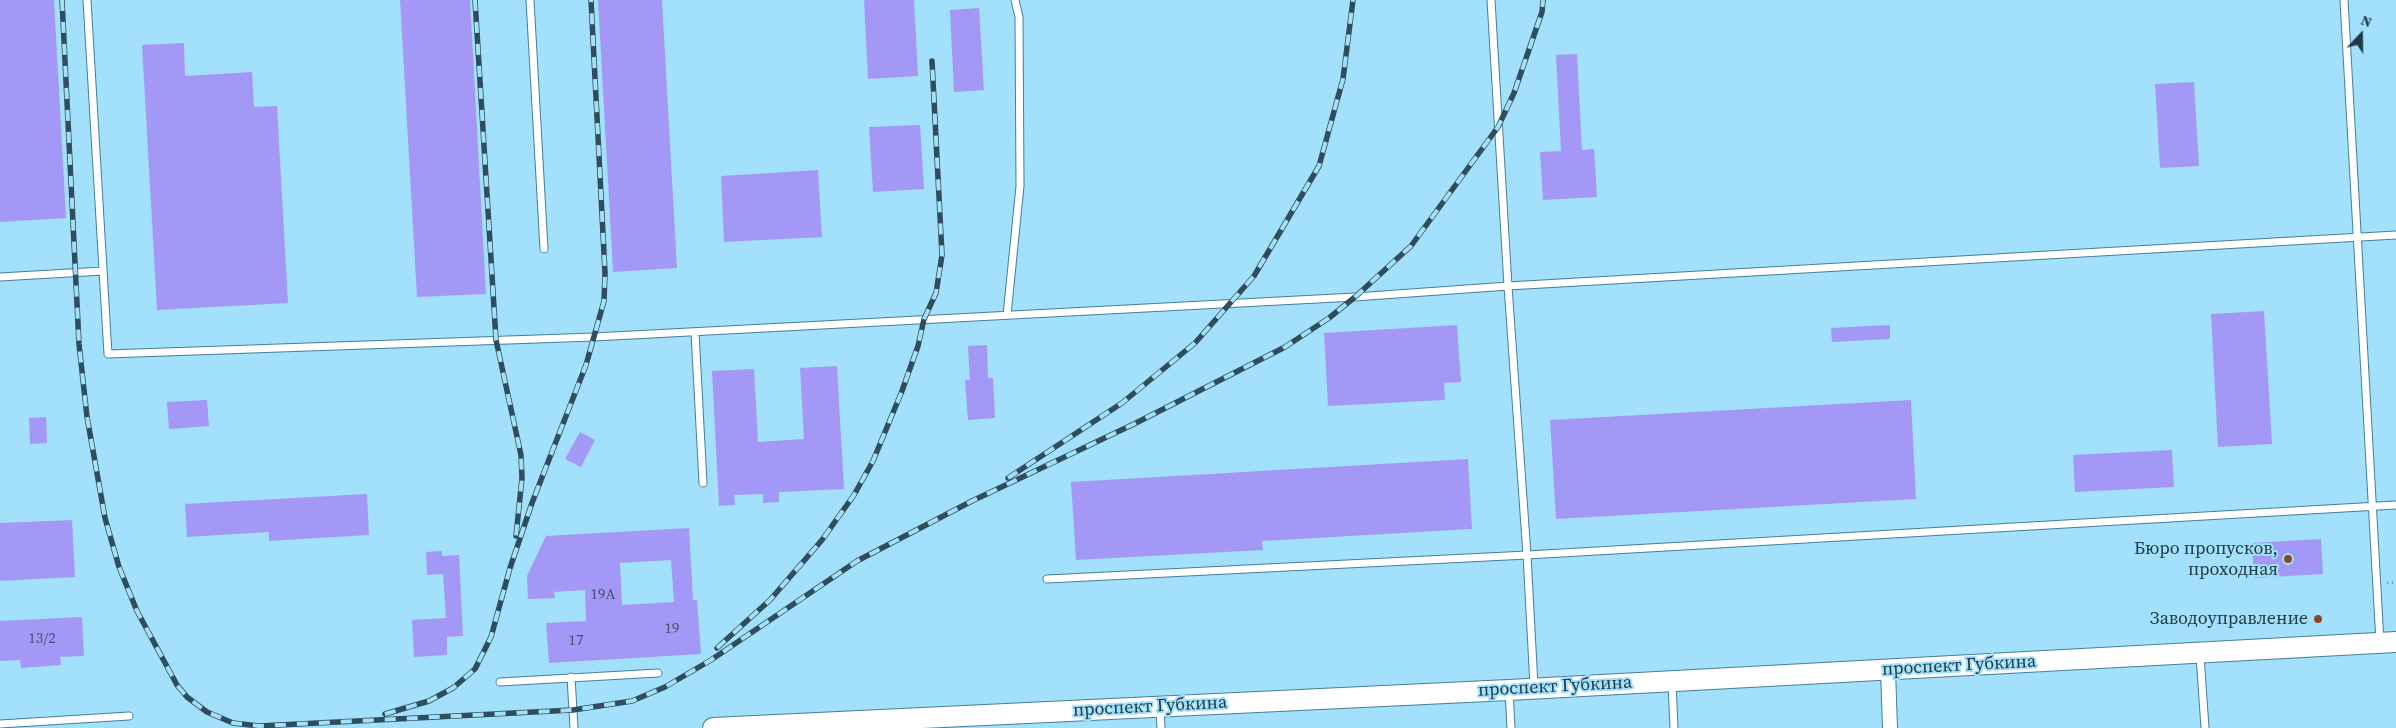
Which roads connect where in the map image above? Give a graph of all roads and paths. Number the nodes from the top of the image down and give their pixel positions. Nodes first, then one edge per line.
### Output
1 (87, 0) edge
2 (530, 0) edge
3 (1014, 0) edge
4 (1491, 0) edge
5 (2344, 0) edge
6 (2396, 235) edge
7 (2357, 237) junction
8 (544, 249) dead end
9 (103, 271) junction
10 (0, 277) edge
11 (1508, 286) junction
12 (1007, 315) junction
13 (695, 332) junction
14 (703, 483) dead end
15 (2396, 505) edge
16 (2372, 506) junction
17 (1527, 555) junction
18 (1047, 579) dead end
19 (2388, 642) edge
20 (2200, 653) junction
21 (1888, 670) junction
22 (658, 673) dead end
23 (572, 678) junction
24 (1672, 681) junction
25 (500, 682) dead end
26 (1534, 689) junction
27 (1510, 690) junction
28 (1160, 706) junction
29 (130, 716) dead end
30 (0, 724) edge
31 (574, 728) edge
32 (713, 728) edge
33 (1161, 728) edge
34 (1512, 728) edge
35 (1674, 728) edge
36 (1890, 728) edge
37 (2205, 728) edge

1 - 9 lane
2 - 8 lane
3 - 12 lane
4 - 11 lane
5 - 7 lane
6 - 7 lane
7 - 11 lane
7 - 16 lane
9 - 10 lane
9 - 13 lane
11 - 12 lane
11 - 17 lane
12 - 13 lane
13 - 14 lane
15 - 16 lane
16 - 17 lane
16 - 19 lane
17 - 18 lane
17 - 26 lane
19 - 20 main road, проспект Губкина
20 - 21 main road, проспект Губкина
20 - 37 lane
21 - 24 main road, проспект Губкина
21 - 36 street
22 - 23 lane
23 - 25 lane
23 - 31 lane
24 - 26 main road, проспект Губкина
24 - 35 lane
26 - 27 main road, проспект Губкина
27 - 28 main road, проспект Губкина
27 - 34 lane
28 - 32 main road, проспект Губкина
28 - 33 lane
29 - 30 lane

